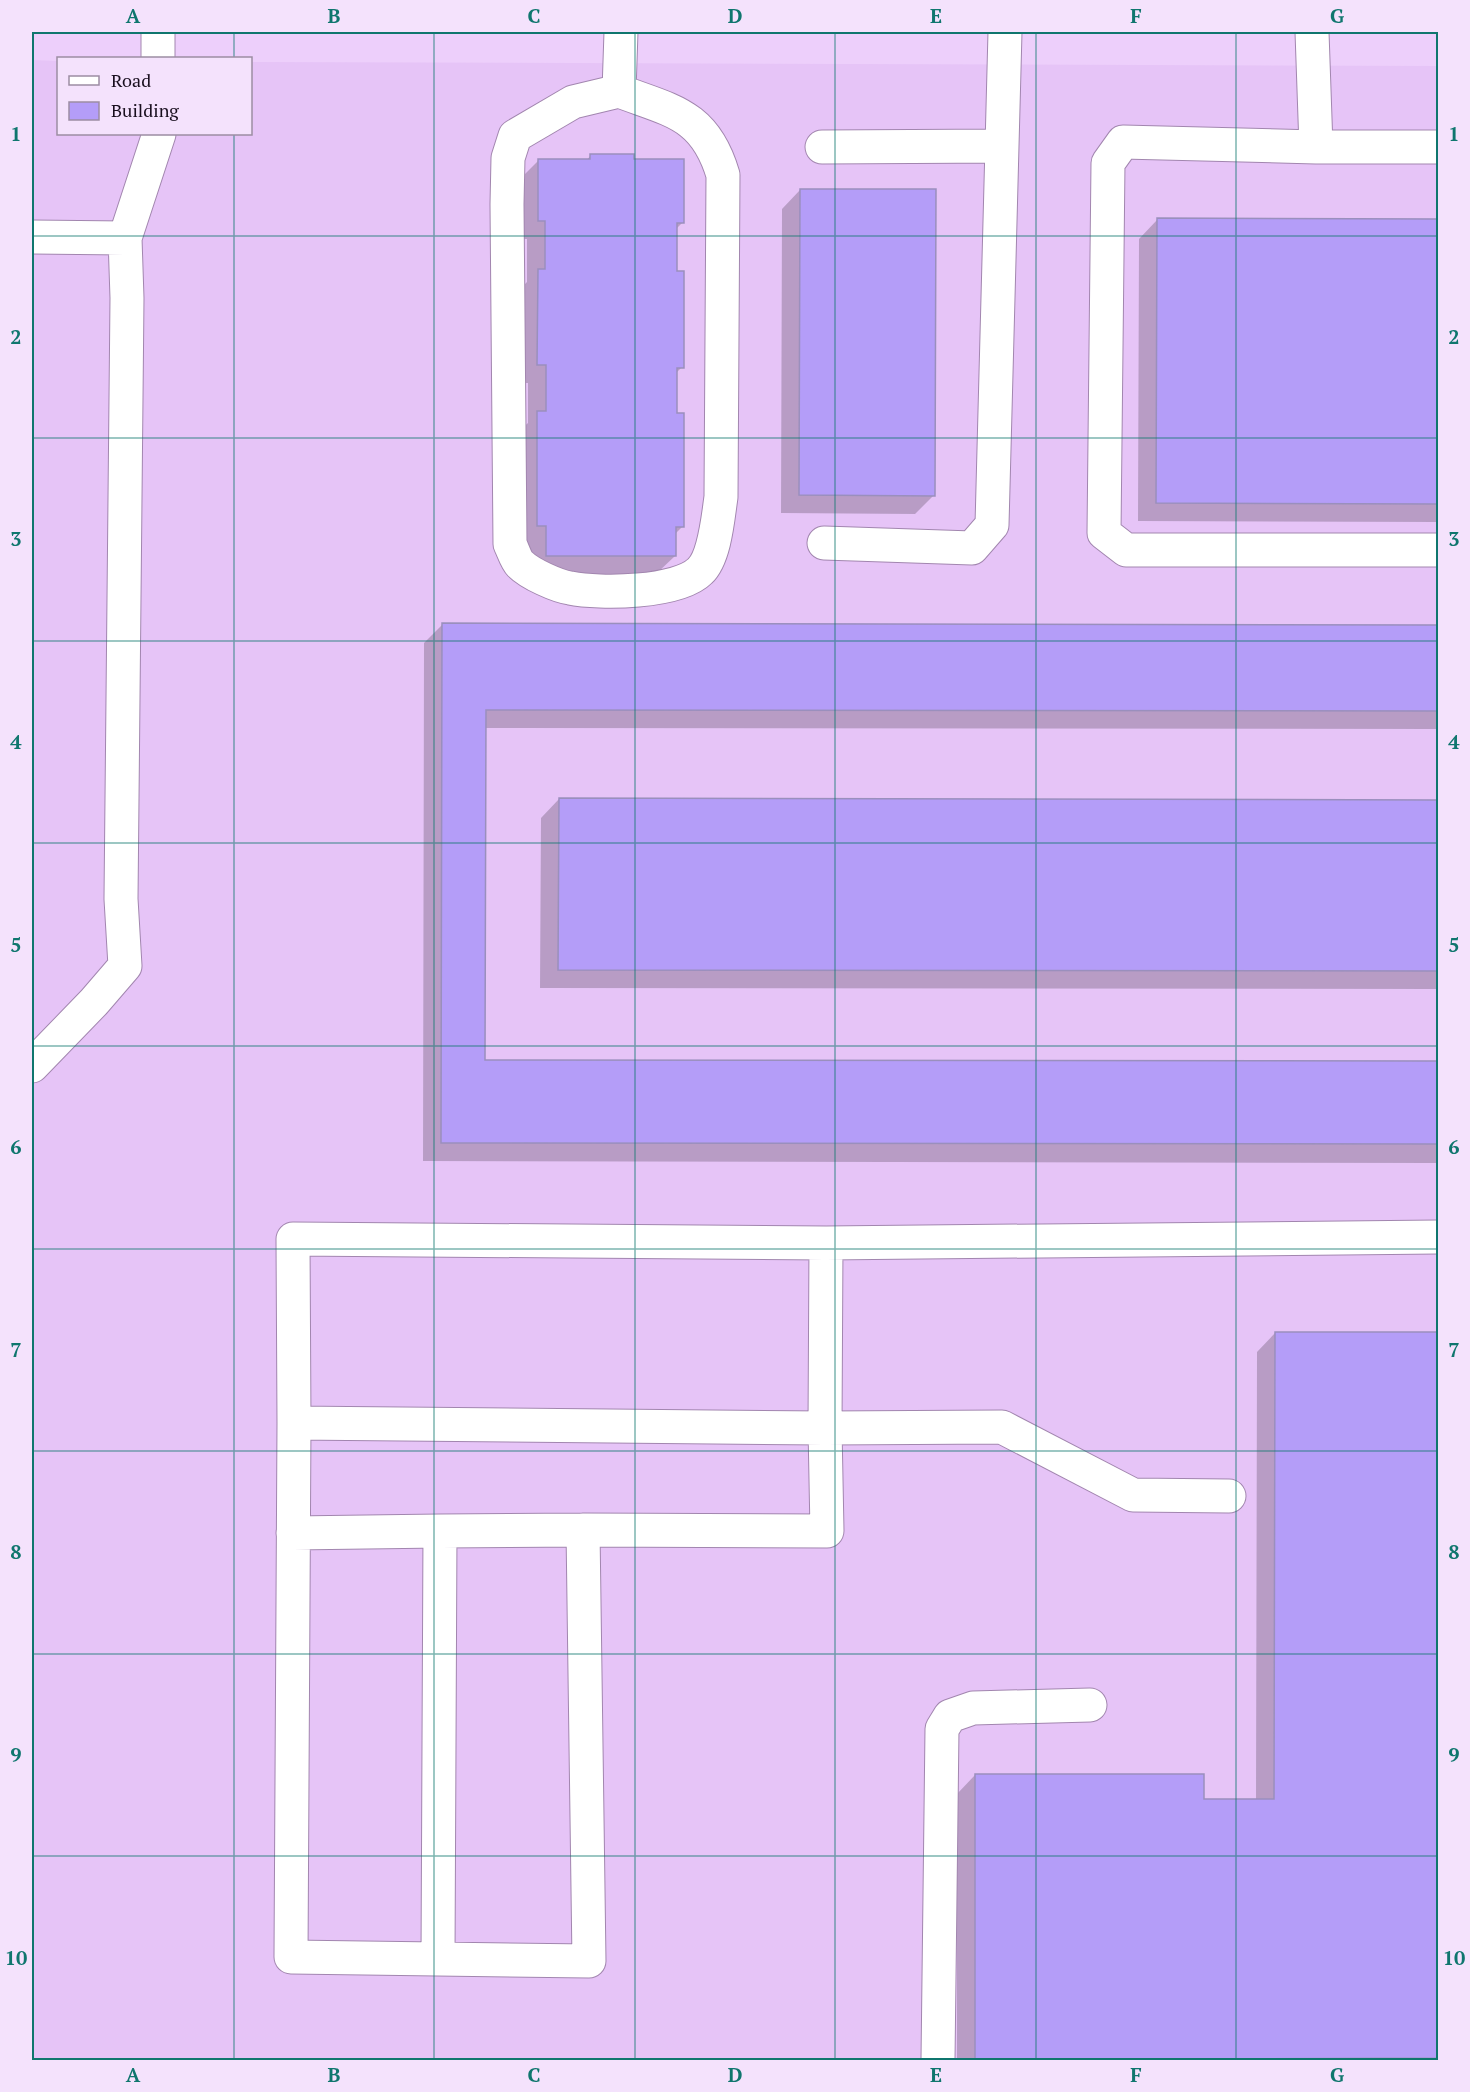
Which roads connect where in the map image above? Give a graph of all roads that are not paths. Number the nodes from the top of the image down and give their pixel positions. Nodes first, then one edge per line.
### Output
1 (158, 32) edge
2 (621, 32) edge
3 (1005, 32) edge
4 (1311, 32) edge
5 (158, 57) edge
6 (619, 91) junction
7 (159, 135) edge
8 (1002, 146) junction
9 (822, 147) dead end
10 (1316, 147) junction
11 (1438, 147) edge
12 (32, 237) edge
13 (125, 238) junction
14 (824, 543) dead end
15 (1438, 550) edge
16 (32, 1066) edge
17 (1438, 1237) edge
18 (826, 1243) junction
19 (294, 1423) junction
20 (825, 1428) junction
21 (1229, 1496) dead end
22 (583, 1530) junction
23 (440, 1532) junction
24 (293, 1533) junction
25 (1090, 1705) dead end
26 (438, 1959) junction
27 (938, 2061) edge

1 - 5 lane
2 - 6 lane
3 - 8 lane
4 - 10 lane
6 - 6 lane
7 - 13 lane
8 - 9 lane
8 - 14 lane
10 - 11 lane
10 - 15 lane
12 - 13 lane
13 - 16 lane
17 - 18 lane
18 - 19 lane
18 - 20 lane
19 - 20 lane
19 - 24 lane
20 - 21 lane
20 - 22 lane
22 - 23 lane
22 - 26 lane
23 - 24 lane
23 - 26 lane
24 - 26 lane
25 - 27 lane

